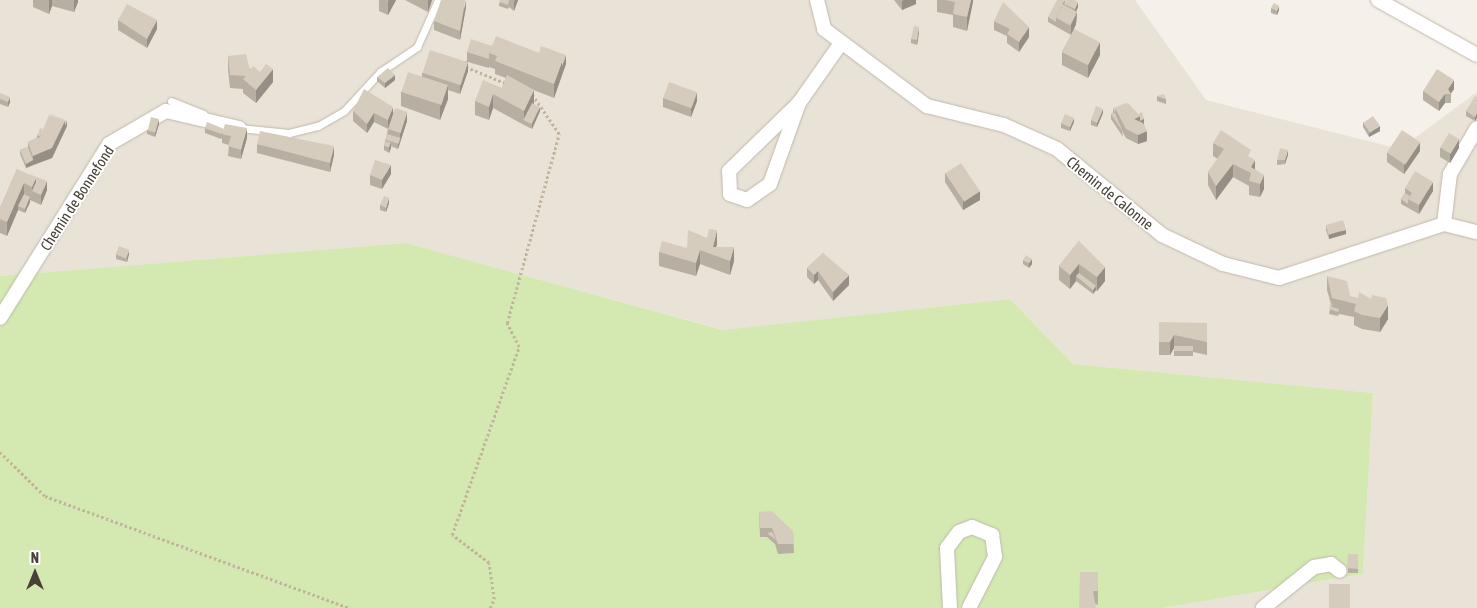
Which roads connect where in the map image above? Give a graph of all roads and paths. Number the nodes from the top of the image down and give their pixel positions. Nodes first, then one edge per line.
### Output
1 (438, 0) edge
2 (817, 0) edge
3 (1378, 0) edge
4 (841, 43) junction
5 (1477, 55) edge
6 (461, 65) edge
7 (514, 87) edge
8 (523, 91) edge
9 (171, 101) dead end
10 (799, 103) junction
11 (239, 128) junction
12 (1477, 128) edge
13 (1444, 224) junction
14 (1477, 232) edge
15 (0, 318) edge
16 (0, 452) edge
17 (1340, 570) dead end
18 (350, 608) edge
19 (490, 608) edge
20 (950, 608) edge
21 (969, 608) edge
22 (1263, 608) edge

1 - 11 lane
2 - 4 street, Chemin de Calonne
3 - 5 street
4 - 10 street
4 - 13 street, Chemin de Calonne
6 - 7 path
8 - 19 path
9 - 11 lane
10 - 10 street
11 - 15 street, Chemin de Bonnefond
12 - 13 street
13 - 14 street
16 - 18 path
17 - 22 street
20 - 21 street

